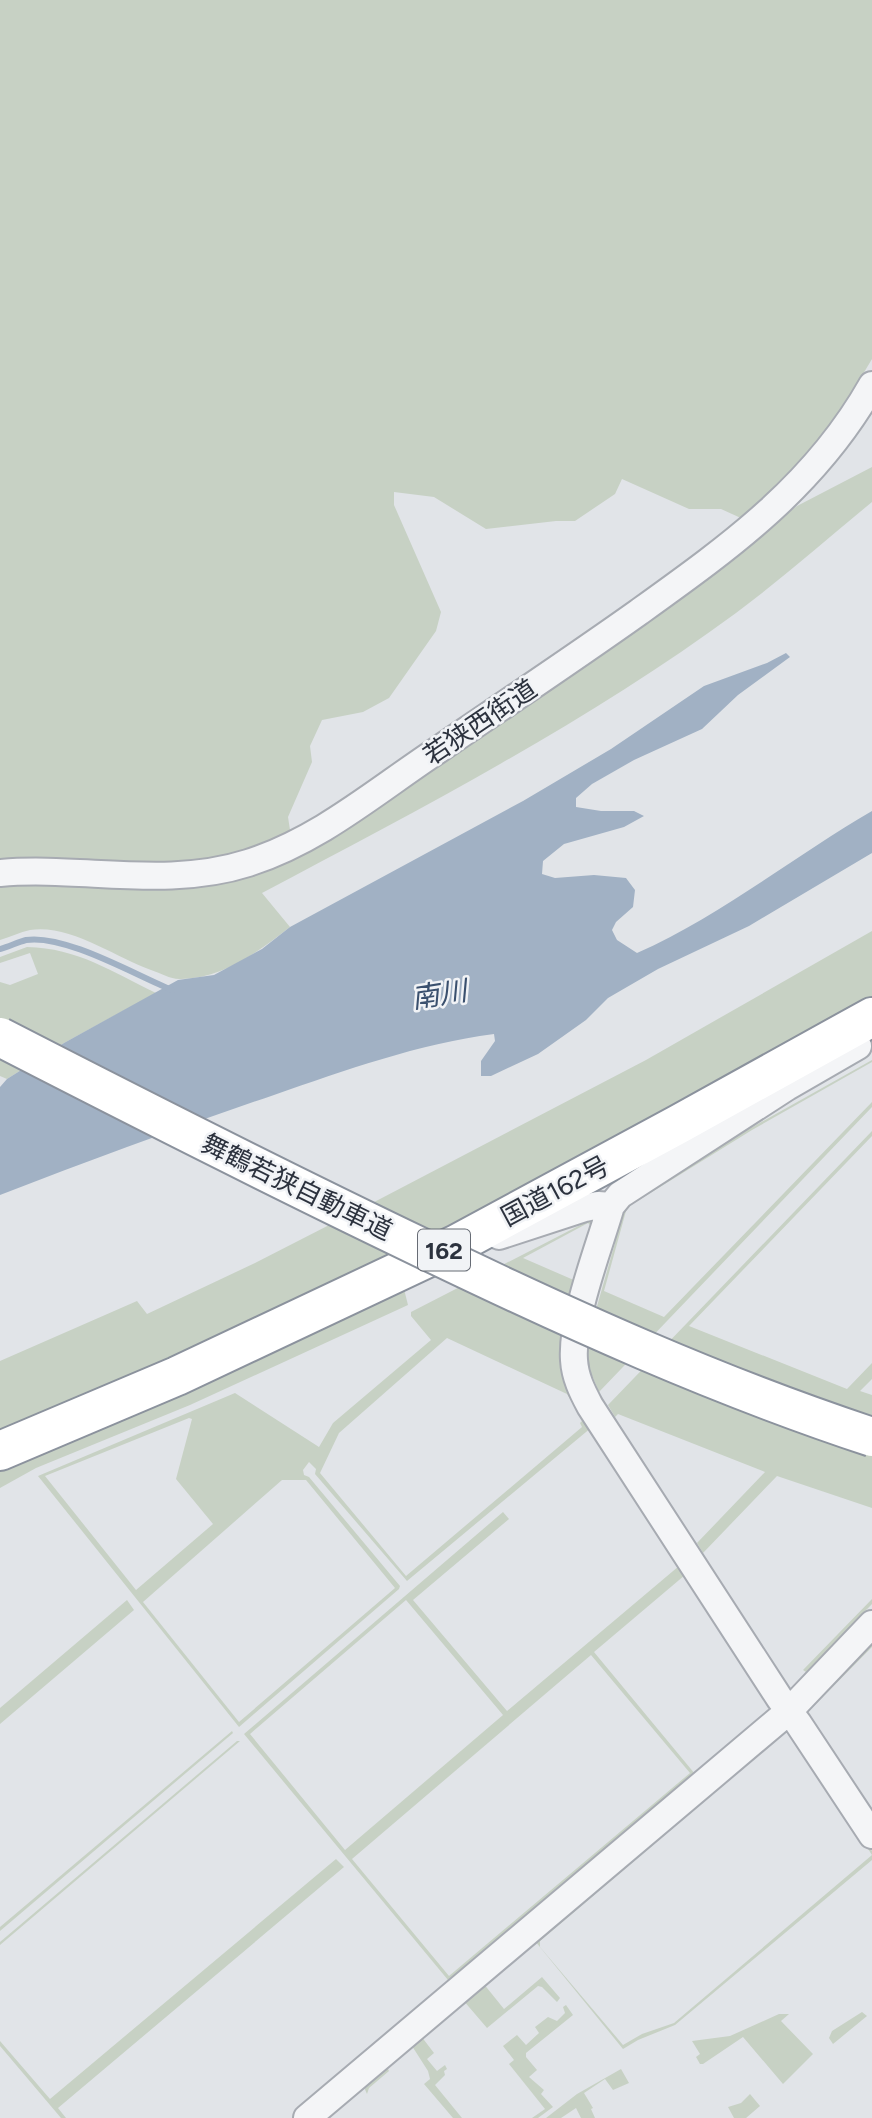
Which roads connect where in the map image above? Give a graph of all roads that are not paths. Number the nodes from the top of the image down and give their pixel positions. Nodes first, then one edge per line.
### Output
1 (872, 385) edge
2 (0, 873) edge
3 (872, 1017) edge
4 (0, 1037) edge
5 (872, 1038) edge
6 (611, 1206) junction
7 (457, 1244) junction
8 (872, 1437) edge
9 (0, 1451) edge
10 (872, 1624) edge
11 (789, 1711) junction
12 (872, 1835) edge
13 (307, 2118) edge

1 - 2 street, 若狭西街道
3 - 7 highway, 国道162号 / 162
4 - 8 highway, 舞鶴若狭自動車道, bridge
5 - 6 street
6 - 7 street
6 - 11 street
7 - 9 highway, 国道162号 / 162
10 - 11 street
11 - 12 street
11 - 13 street

